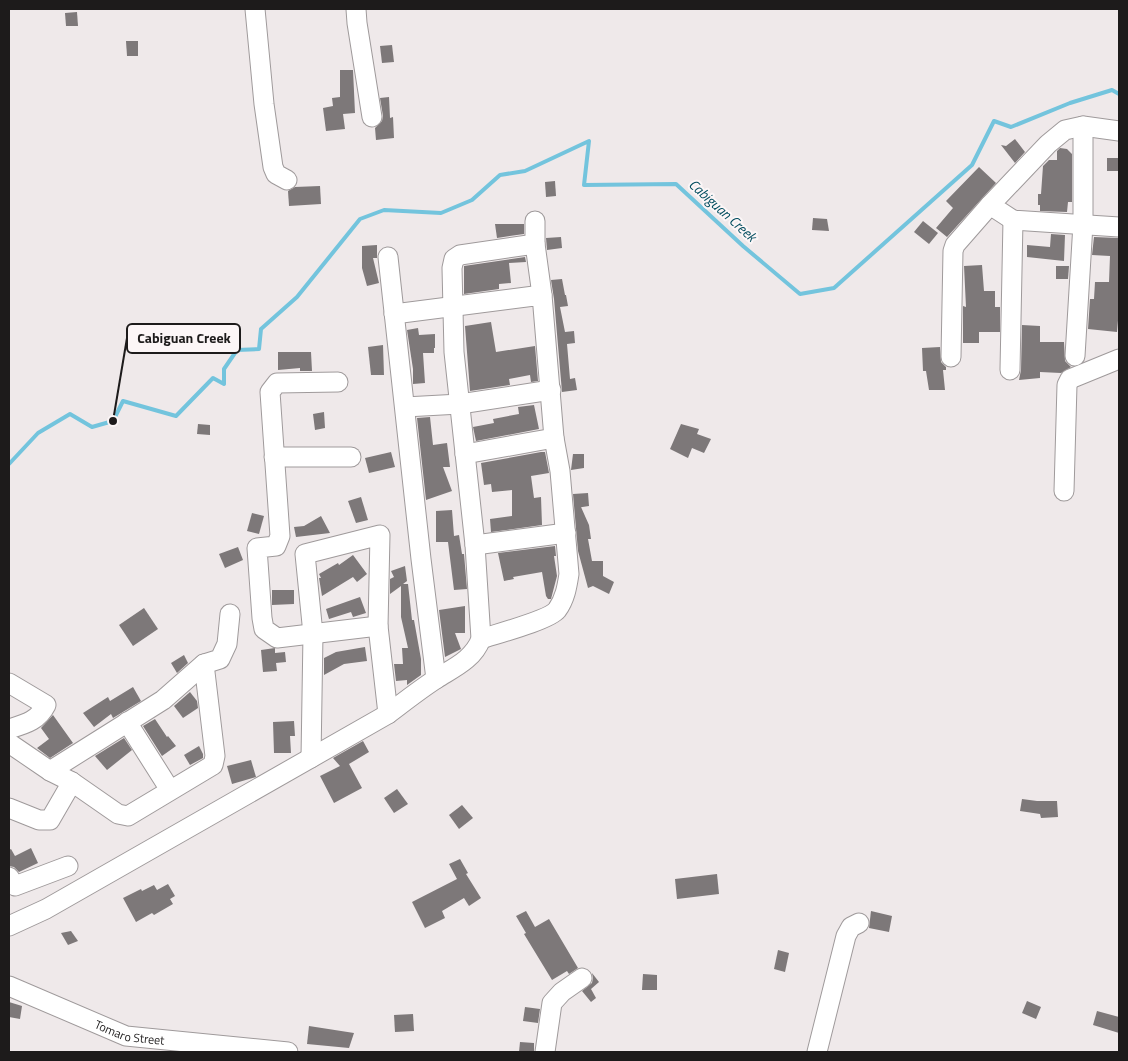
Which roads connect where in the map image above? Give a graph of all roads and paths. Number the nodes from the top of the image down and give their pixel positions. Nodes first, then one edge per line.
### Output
1 (255, 9) edge
2 (356, 9) edge
3 (372, 117) dead end
4 (1083, 126) junction
5 (1119, 130) edge
6 (288, 180) dead end
7 (990, 205) junction
8 (1013, 220) junction
9 (536, 221) dead end
10 (1082, 224) junction
11 (1119, 227) edge
12 (536, 244) junction
13 (388, 257) dead end
14 (542, 295) junction
15 (453, 307) junction
16 (394, 314) junction
17 (1075, 356) dead end
18 (951, 357) dead end
19 (1119, 359) edge
20 (1010, 370) dead end
21 (338, 382) dead end
22 (551, 390) junction
23 (460, 404) junction
24 (405, 407) junction
25 (554, 438) junction
26 (465, 454) junction
27 (274, 457) junction
28 (351, 457) dead end
29 (1064, 491) dead end
30 (566, 533) junction
31 (474, 545) junction
32 (230, 614) dead end
33 (378, 626) junction
34 (313, 634) junction
35 (482, 639) junction
36 (204, 664) junction
37 (436, 679) junction
38 (9, 683) edge
39 (388, 714) junction
40 (127, 722) junction
41 (9, 729) edge
42 (9, 743) edge
43 (311, 758) junction
44 (50, 771) junction
45 (72, 782) junction
46 (170, 790) junction
47 (9, 808) edge
48 (68, 866) dead end
49 (11, 883) edge
50 (859, 923) dead end
51 (9, 926) edge
52 (582, 978) dead end
53 (9, 986) edge
54 (288, 1052) edge
55 (545, 1052) edge
56 (818, 1052) edge

1 - 6 street
2 - 3 street
4 - 5 street
4 - 7 street
4 - 10 street
7 - 8 street
7 - 18 street
8 - 10 street
8 - 20 street
9 - 12 street
10 - 11 street
10 - 17 street
12 - 14 street
12 - 15 street
13 - 16 street
14 - 15 street
14 - 22 street
15 - 16 street
15 - 23 street
16 - 24 street
19 - 29 street
21 - 27 street
22 - 23 street
22 - 25 street
23 - 24 street
23 - 26 street
24 - 37 street
25 - 26 street
25 - 30 street
26 - 31 street
27 - 28 street
27 - 34 street
30 - 31 street
30 - 35 street
31 - 35 street
32 - 36 street
33 - 34 street
33 - 34 street
33 - 39 street
34 - 43 street
35 - 37 street
36 - 40 street
36 - 46 street
37 - 39 street
38 - 41 street
39 - 43 street
40 - 44 street
40 - 46 street
42 - 44 street
43 - 51 street
44 - 45 street
45 - 46 street
45 - 47 street
48 - 49 street
50 - 56 street
52 - 55 street
53 - 54 street, Tomaro Street

